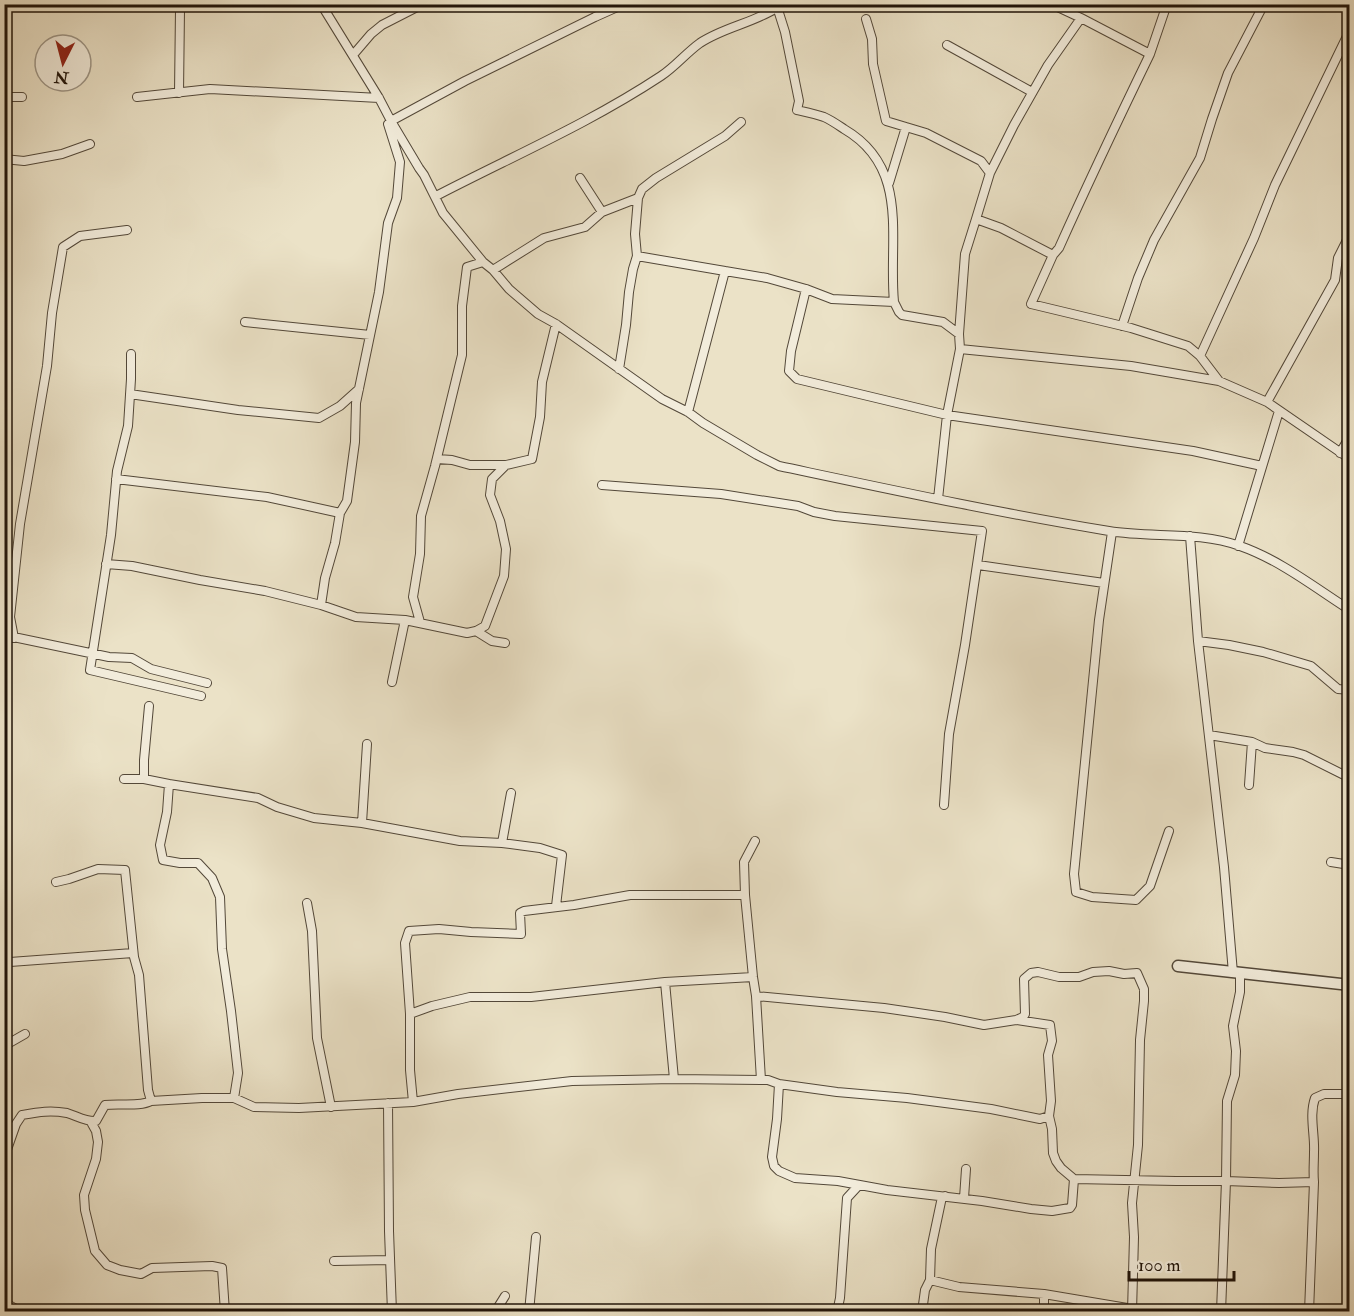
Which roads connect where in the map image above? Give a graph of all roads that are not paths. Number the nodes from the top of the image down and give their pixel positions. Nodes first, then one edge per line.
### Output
1 (176, 4) edge
2 (321, 4) edge
3 (423, 4) edge
4 (624, 4) edge
5 (1051, 4) edge
6 (1167, 4) edge
7 (1264, 4) edge
8 (778, 6) edge
9 (1081, 18) junction
10 (866, 19) dead end
11 (1350, 30) edge
12 (947, 45) dead end
13 (1150, 54) junction
14 (353, 56) junction
15 (1032, 92) junction
16 (179, 93) junction
17 (4, 97) edge
18 (22, 97) dead end
19 (137, 97) dead end
20 (379, 98) junction
21 (391, 121) junction
22 (741, 122) dead end
23 (906, 127) junction
24 (90, 144) dead end
25 (4, 159) edge
26 (981, 161) junction
27 (400, 162) junction
28 (995, 164) junction
29 (419, 168) junction
30 (990, 173) junction
31 (580, 178) dead end
32 (888, 184) junction
33 (436, 196) junction
34 (638, 198) junction
35 (602, 212) junction
36 (976, 219) junction
37 (127, 230) dead end
38 (1350, 234) edge
39 (1053, 255) junction
40 (637, 256) junction
41 (483, 262) junction
42 (493, 270) junction
43 (724, 271) junction
44 (806, 289) junction
45 (894, 302) junction
46 (245, 322) dead end
47 (556, 324) junction
48 (1122, 326) junction
49 (959, 334) junction
50 (370, 335) junction
51 (960, 349) junction
52 (131, 354) dead end
53 (1200, 356) junction
54 (619, 369) junction
55 (1220, 381) junction
56 (360, 389) junction
57 (130, 394) junction
58 (1267, 402) junction
59 (1279, 411) junction
60 (688, 412) junction
61 (947, 415) junction
62 (1350, 436) edge
63 (1340, 453) junction
64 (437, 459) junction
65 (1350, 459) edge
66 (506, 465) junction
67 (1262, 466) junction
68 (116, 479) junction
69 (602, 485) dead end
70 (938, 499) junction
71 (340, 513) junction
72 (1112, 532) junction
73 (1190, 536) junction
74 (1238, 546) junction
75 (106, 564) junction
76 (978, 565) junction
77 (1104, 584) junction
78 (321, 606) junction
79 (1350, 610) edge
80 (405, 620) junction
81 (420, 622) junction
82 (476, 631) junction
83 (4, 635) edge
84 (14, 638) junction
85 (1198, 641) junction
86 (505, 643) dead end
87 (92, 654) junction
88 (392, 682) dead end
89 (207, 683) dead end
90 (1350, 690) edge
91 (201, 696) dead end
92 (149, 706) dead end
93 (1209, 735) junction
94 (1252, 742) junction
95 (367, 744) dead end
96 (1350, 778) edge
97 (124, 779) dead end
98 (144, 779) junction
99 (169, 784) junction
100 (1249, 785) dead end
101 (511, 793) dead end
102 (944, 805) dead end
103 (362, 823) junction
104 (1169, 831) dead end
105 (755, 840) dead end
106 (502, 843) junction
107 (1331, 862) dead end
108 (1350, 864) edge
109 (56, 882) dead end
110 (745, 895) junction
111 (307, 903) dead end
112 (556, 906) junction
113 (134, 953) junction
114 (4, 960) edge
115 (1178, 966) dead end
116 (1236, 973) junction
117 (753, 977) junction
118 (665, 982) junction
119 (1350, 986) edge
120 (756, 996) junction
121 (410, 1014) junction
122 (1016, 1020) junction
123 (25, 1034) dead end
124 (4, 1046) edge
125 (674, 1079) junction
126 (761, 1080) junction
127 (779, 1084) junction
128 (1350, 1094) edge
129 (234, 1098) junction
130 (151, 1101) junction
131 (413, 1102) junction
132 (388, 1103) junction
133 (331, 1107) junction
134 (1049, 1116) junction
135 (91, 1122) junction
136 (4, 1158) edge
137 (966, 1169) dead end
138 (1074, 1179) junction
139 (1135, 1180) junction
140 (1226, 1180) junction
141 (1314, 1182) junction
142 (859, 1185) junction
143 (945, 1196) junction
144 (964, 1198) junction
145 (536, 1237) dead end
146 (390, 1260) junction
147 (334, 1261) dead end
148 (930, 1281) junction
149 (1044, 1294) junction
150 (504, 1296) dead end
151 (4, 1302) edge
152 (1132, 1310) edge
153 (21, 1311) edge
154 (225, 1311) edge
155 (392, 1311) edge
156 (495, 1311) edge
157 (529, 1311) edge
158 (837, 1311) edge
159 (922, 1311) edge
160 (1044, 1311) edge
161 (1221, 1311) edge
162 (1309, 1311) edge

1 - 16 street
2 - 14 street
3 - 14 street
4 - 21 street
5 - 9 street
6 - 13 street
7 - 48 street
8 - 32 street
8 - 33 street
9 - 13 street
9 - 15 street
10 - 23 street
11 - 53 street
12 - 15 street
13 - 39 street
14 - 20 street
15 - 28 street
16 - 19 street
16 - 20 street
17 - 18 street
20 - 21 street
21 - 27 street
21 - 29 street
22 - 34 street
23 - 26 street
23 - 32 street
24 - 25 street
26 - 28 street
26 - 30 street
27 - 29 street
27 - 50 street
28 - 30 street
29 - 33 street
30 - 36 street
31 - 35 street
32 - 45 street
33 - 41 street
34 - 35 street
34 - 40 street
35 - 42 street
36 - 39 street
36 - 49 street
37 - 84 street
38 - 58 street
39 - 48 street
40 - 43 street
40 - 54 street
41 - 42 street
41 - 64 street
42 - 47 street
43 - 44 street
43 - 60 street
44 - 45 street
44 - 61 street
45 - 49 street
46 - 50 street
47 - 54 street
47 - 66 street
48 - 53 street
49 - 51 street
50 - 56 street
51 - 55 street
51 - 61 street
52 - 57 street
53 - 55 street
54 - 60 street
55 - 58 street
56 - 57 street
56 - 71 street
57 - 68 street
58 - 59 street
59 - 63 street
59 - 67 street
60 - 70 street
61 - 67 street
61 - 70 street
62 - 63 street
63 - 65 street
64 - 66 street
64 - 81 street
66 - 82 street
67 - 74 street
68 - 71 street
68 - 75 street
69 - 76 street
70 - 72 street
71 - 78 street
72 - 73 street
72 - 77 street
73 - 74 street
73 - 85 street
74 - 79 street
75 - 78 street
75 - 87 street
76 - 77 street
76 - 102 street
77 - 104 street
78 - 80 street
80 - 81 street
80 - 88 street
81 - 82 street
82 - 86 street
83 - 84 street
84 - 87 street
85 - 90 street
85 - 93 street
87 - 89 street
87 - 91 street
92 - 98 street
93 - 94 street
93 - 116 street
94 - 96 street
94 - 100 street
95 - 103 street
97 - 98 street
98 - 99 street
99 - 103 street
99 - 129 street
101 - 106 street
103 - 106 street
105 - 110 street
106 - 112 street
107 - 108 street
109 - 113 street
110 - 112 street
110 - 117 street
111 - 133 street
112 - 121 street
113 - 114 street
113 - 130 street
115 - 116 street
116 - 119 street
116 - 140 street
117 - 118 street
117 - 120 street
118 - 121 street
118 - 125 street
120 - 122 street
120 - 126 street
121 - 131 street
122 - 134 street
122 - 139 street
123 - 124 street
125 - 126 street
125 - 131 street
126 - 127 street
127 - 134 street
127 - 142 street
128 - 141 street
129 - 130 street
129 - 133 street
130 - 135 street
131 - 132 street
132 - 133 street
132 - 146 street
134 - 138 street
135 - 136 street
135 - 154 street
137 - 144 street
138 - 139 street
138 - 144 street
139 - 140 street
139 - 152 street
140 - 141 street
140 - 161 street
141 - 162 street
142 - 143 street
142 - 158 street
143 - 144 street
143 - 148 street
145 - 157 street
146 - 147 street
146 - 155 street
148 - 149 street
148 - 159 street
149 - 152 street
149 - 160 street
150 - 156 street
151 - 153 street

